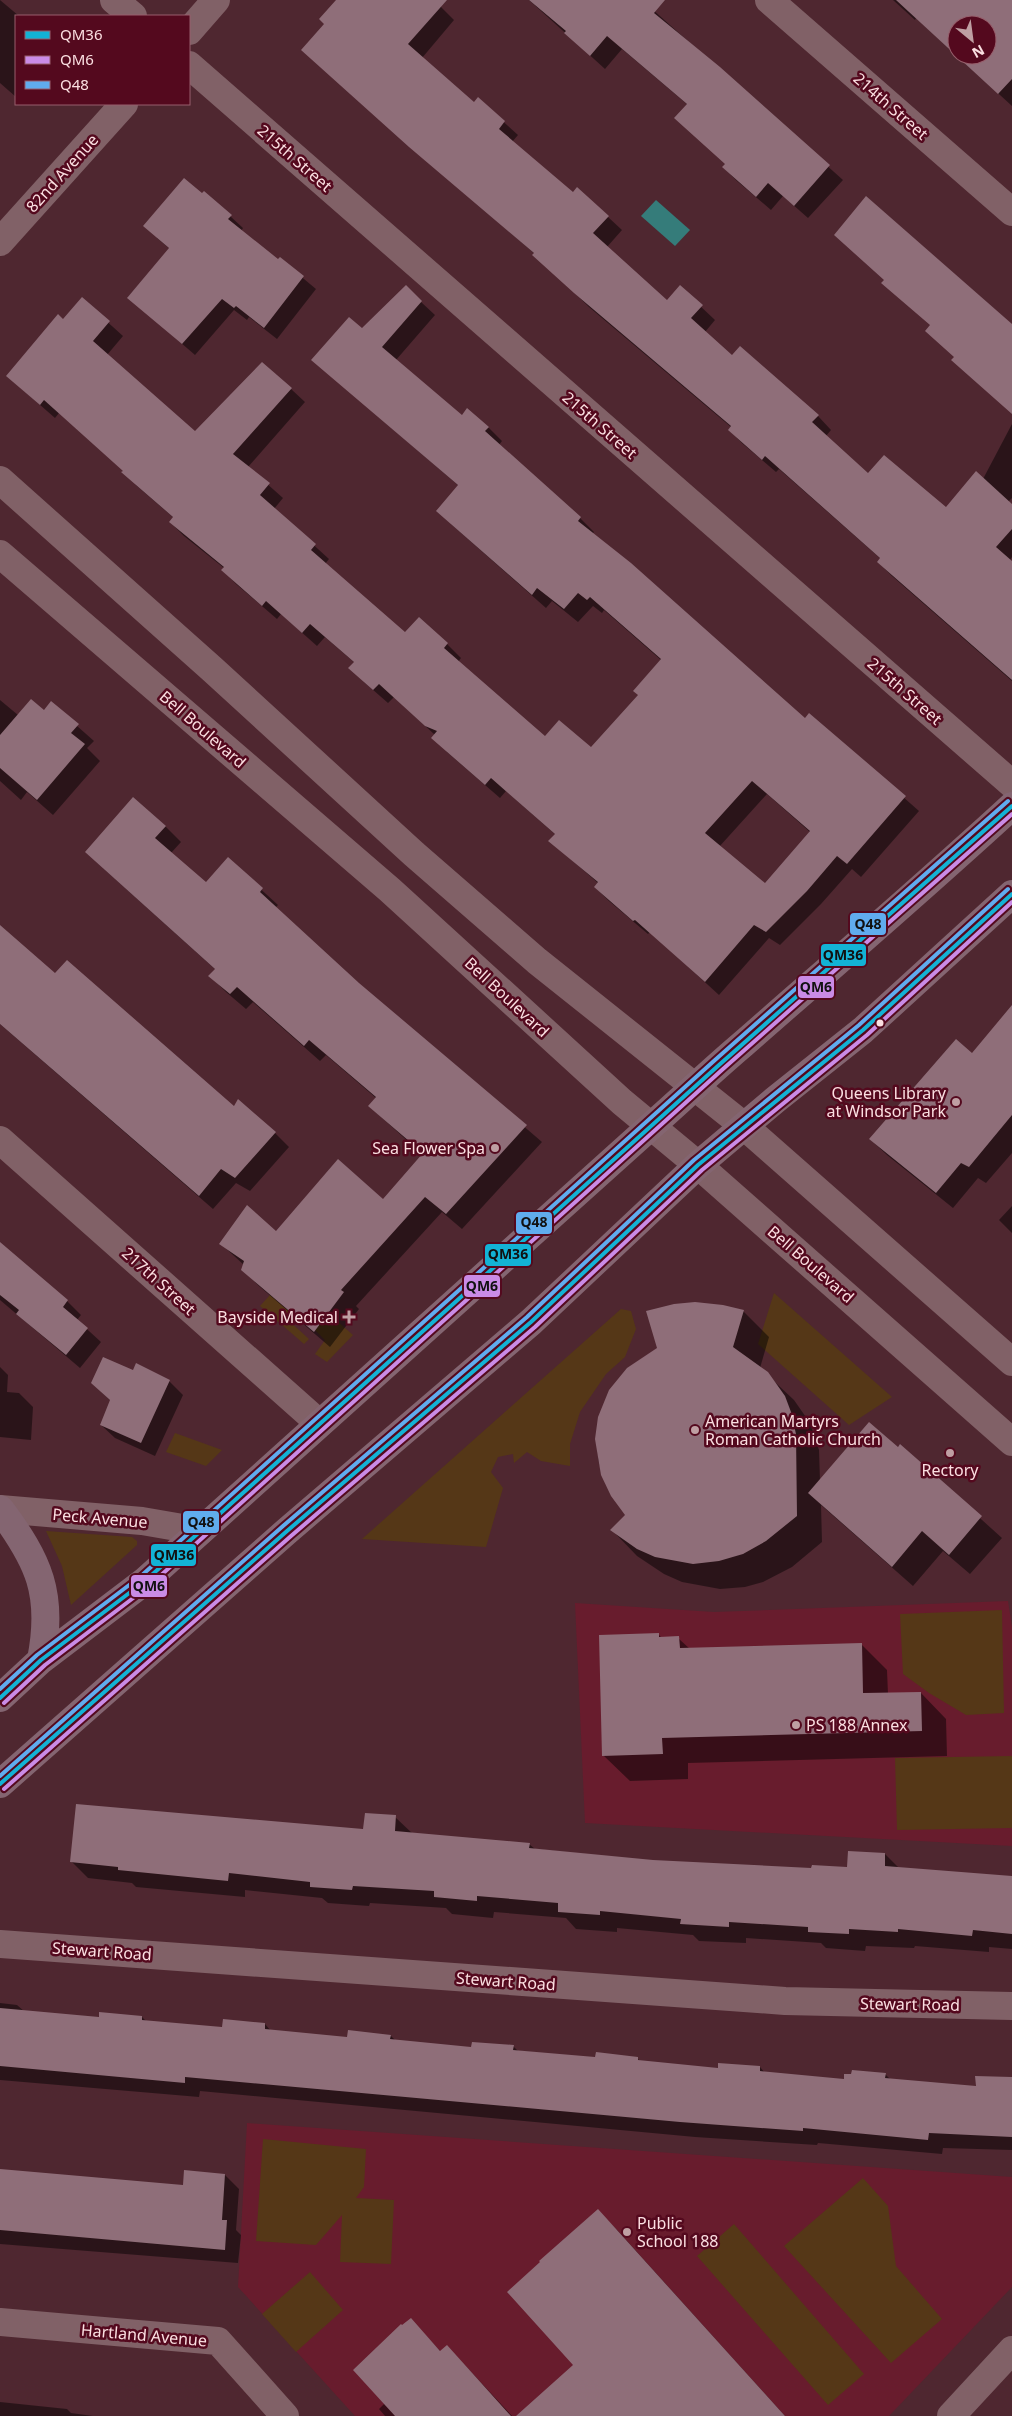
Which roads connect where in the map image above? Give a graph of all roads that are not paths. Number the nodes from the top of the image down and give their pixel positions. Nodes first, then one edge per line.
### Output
1 (114, 0) edge
2 (216, 0) edge
3 (770, 0) edge
4 (132, 15) edge
5 (190, 30) edge
6 (190, 66) edge
7 (123, 105) edge
8 (1012, 212) edge
9 (0, 242) edge
10 (0, 480) edge
11 (0, 554) edge
12 (1012, 784) edge
13 (1012, 806) edge
14 (1012, 894) edge
15 (695, 1088) junction
16 (744, 1126) junction
17 (650, 1127) junction
18 (0, 1140) edge
19 (698, 1165) junction
20 (1012, 1362) edge
21 (319, 1423) junction
22 (1012, 1442) edge
23 (0, 1509) edge
24 (200, 1531) junction
25 (41, 1660) junction
26 (0, 1698) edge
27 (0, 1784) edge
28 (0, 1944) edge
29 (1012, 2006) edge
30 (0, 2322) edge
31 (1012, 2350) edge
32 (285, 2416) edge
33 (951, 2416) edge

1 - 4 street
2 - 5 street
3 - 8 street, 214th Street
6 - 12 street, 215th Street
7 - 9 street, 82nd Avenue
10 - 15 street
11 - 17 street, Bell Boulevard
13 - 15 main road
14 - 16 main road
15 - 16 street
15 - 17 main road
16 - 19 main road
16 - 20 street
17 - 19 street, Bell Boulevard
17 - 21 main road
18 - 21 street, 217th Street
19 - 22 street, Bell Boulevard
19 - 27 main road
21 - 24 main road
23 - 24 street, Peck Avenue
23 - 25 main road
24 - 25 main road
25 - 26 main road
28 - 29 street, Stewart Road
30 - 32 street, Hartland Avenue
31 - 33 street

